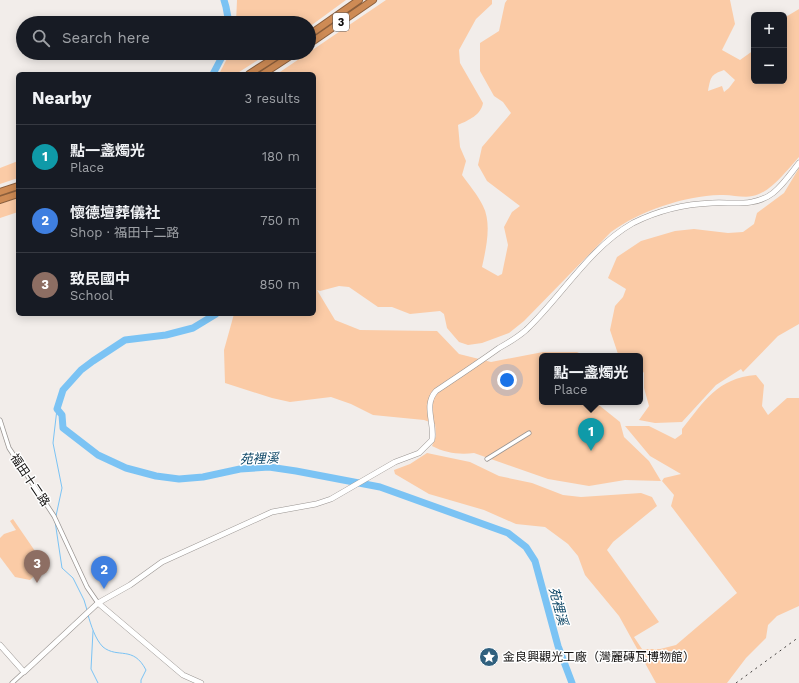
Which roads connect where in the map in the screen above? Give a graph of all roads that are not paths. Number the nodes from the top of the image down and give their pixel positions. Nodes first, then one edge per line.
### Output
1 (359, 0) edge
2 (373, 0) edge
3 (316, 30) edge
4 (316, 39) edge
5 (271, 60) edge
6 (284, 60) edge
7 (253, 72) edge
8 (266, 72) edge
9 (799, 163) edge
10 (16, 187) edge
11 (0, 192) edge
12 (16, 195) edge
13 (0, 200) edge
14 (0, 420) edge
15 (529, 433) dead end
16 (487, 459) dead end
17 (98, 603) junction
18 (0, 645) edge
19 (24, 672) junction
20 (12, 683) edge
21 (201, 683) edge

1 - 3 highway, 3
2 - 4 highway, 3
5 - 7 highway
6 - 8 highway
9 - 17 main road
10 - 11 highway
12 - 13 highway
14 - 17 street, 福田十二路
15 - 16 street
17 - 19 main road
17 - 21 main road
18 - 19 main road
19 - 20 street

